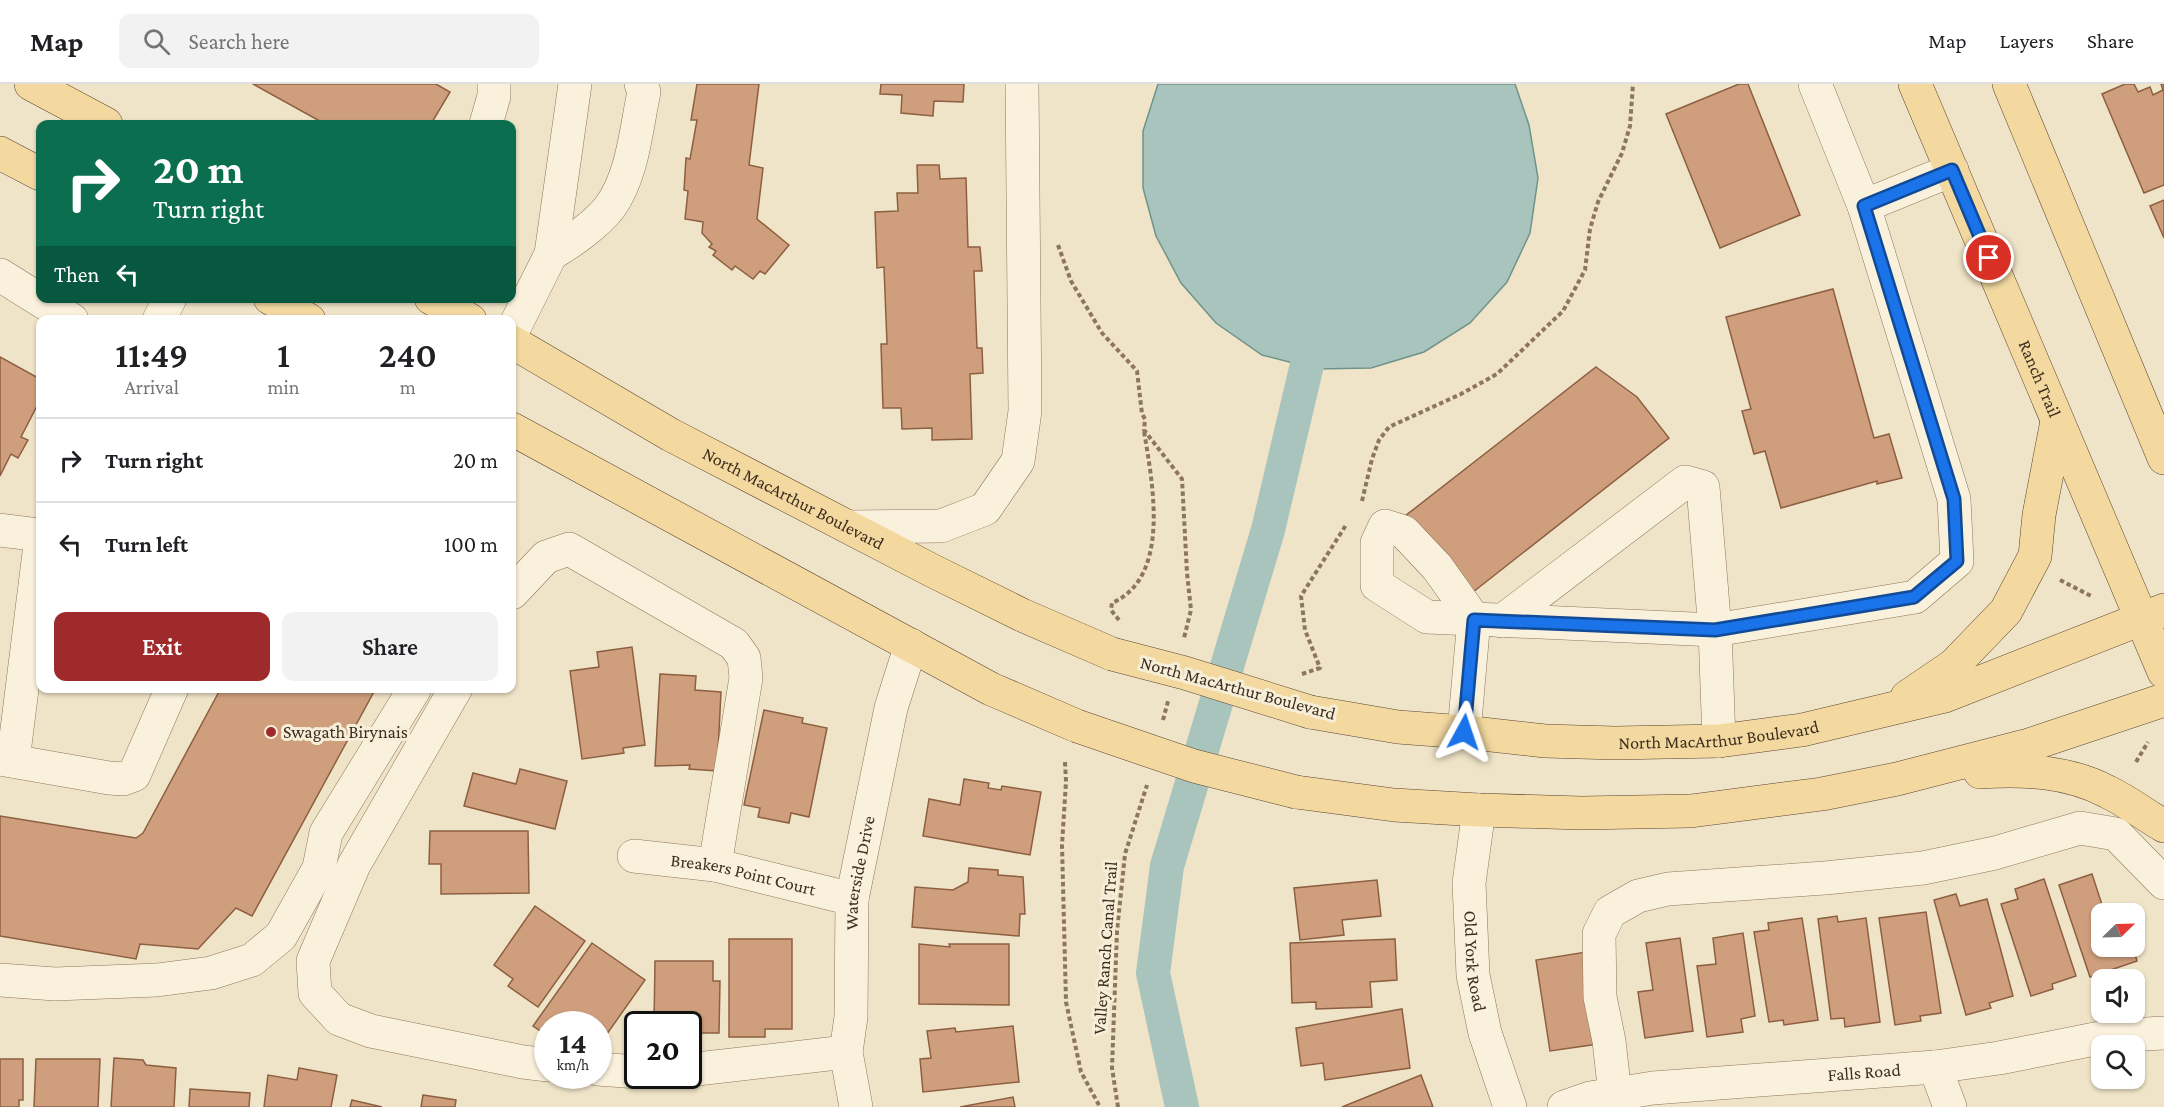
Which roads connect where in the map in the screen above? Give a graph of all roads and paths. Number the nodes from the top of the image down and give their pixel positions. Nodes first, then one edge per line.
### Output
1 (31, 84) edge
2 (494, 84) edge
3 (575, 84) edge
4 (641, 84) edge
5 (1022, 84) edge
6 (1633, 84) edge
7 (1815, 84) edge
8 (1916, 84) edge
9 (2009, 84) edge
10 (98, 120) edge
11 (487, 120) edge
12 (0, 153) edge
13 (1952, 170) junction
14 (36, 172) edge
15 (1864, 206) junction
16 (1057, 242) dead end
17 (551, 254) junction
18 (0, 275) edge
19 (36, 298) edge
20 (45, 303) edge
21 (279, 303) edge
22 (440, 303) edge
23 (64, 315) edge
24 (300, 315) edge
25 (461, 315) edge
26 (516, 324) edge
27 (516, 344) edge
28 (2136, 390) junction
29 (2057, 421) junction
30 (1144, 430) junction
31 (516, 431) edge
32 (2164, 434) edge
33 (2164, 458) edge
34 (1358, 507) dead end
35 (1347, 524) dead end
36 (849, 527) junction
37 (0, 530) edge
38 (36, 534) edge
39 (36, 569) edge
40 (2057, 578) dead end
41 (516, 587) edge
42 (2091, 596) dead end
43 (2152, 615) edge
44 (1119, 620) dead end
45 (1488, 620) junction
46 (1715, 630) junction
47 (1183, 643) dead end
48 (911, 645) junction
49 (2164, 672) edge
50 (1302, 674) dead end
51 (170, 693) edge
52 (412, 693) edge
53 (453, 693) edge
54 (1169, 698) dead end
55 (2164, 700) edge
56 (1887, 710) junction
57 (1161, 731) dead end
58 (1464, 732) junction
59 (2150, 738) dead end
60 (1719, 741) junction
61 (6, 760) edge
62 (1065, 762) dead end
63 (2136, 762) dead end
64 (1149, 775) dead end
65 (1897, 779) junction
66 (1479, 810) junction
67 (2164, 826) edge
68 (634, 856) dead end
69 (715, 865) junction
70 (2164, 883) edge
71 (852, 899) junction
72 (0, 980) edge
73 (2164, 1033) edge
74 (846, 1052) junction
75 (534, 1063) edge
76 (1935, 1067) junction
77 (702, 1068) edge
78 (1615, 1094) junction
79 (1715, 1095) edge
80 (856, 1107) edge
81 (1100, 1107) edge
82 (1118, 1107) edge
83 (1510, 1107) edge
84 (1564, 1107) edge
85 (1950, 1107) edge

1 - 10 main road
2 - 11 street
3 - 17 street
4 - 17 street
5 - 36 street
6 - 34 path
7 - 15 street
8 - 13 main road, Ranch Trail
9 - 28 main road
12 - 14 main road
13 - 15 street
13 - 29 main road, Ranch Trail
15 - 46 street
16 - 30 path
17 - 26 street
18 - 19 street
20 - 23 street
21 - 24 main road
22 - 25 main road
27 - 36 main road, North MacArthur Boulevard
28 - 32 main road
28 - 33 main road
29 - 43 main road, Ranch Trail
29 - 56 main road
30 - 44 path
30 - 47 path
31 - 48 main road
35 - 50 path
36 - 58 main road, North MacArthur Boulevard, bridge
37 - 38 street
39 - 61 street
40 - 42 path
41 - 69 street
43 - 49 main road, Ranch Trail
43 - 56 main road, North MacArthur Boulevard
45 - 46 street
45 - 46 street
45 - 58 street
46 - 60 street
48 - 66 main road, bridge
48 - 71 street, Waterside Drive
51 - 61 street
52 - 72 street
53 - 75 street
54 - 57 path
55 - 65 main road
56 - 60 main road, North MacArthur Boulevard
58 - 60 main road, North MacArthur Boulevard
59 - 63 path
62 - 81 path
64 - 82 path, Valley Ranch Canal Trail
65 - 66 main road
65 - 67 main road
66 - 83 street, Old York Road
68 - 69 street, Breakers Point Court
69 - 71 street, Breakers Point Court
70 - 78 street
71 - 74 street, Waterside Drive
73 - 76 street, Falls Road
74 - 77 street
74 - 80 street, Waterside Drive
76 - 79 street, Falls Road
76 - 85 street
78 - 79 street, Falls Road
78 - 84 street, Falls Road

